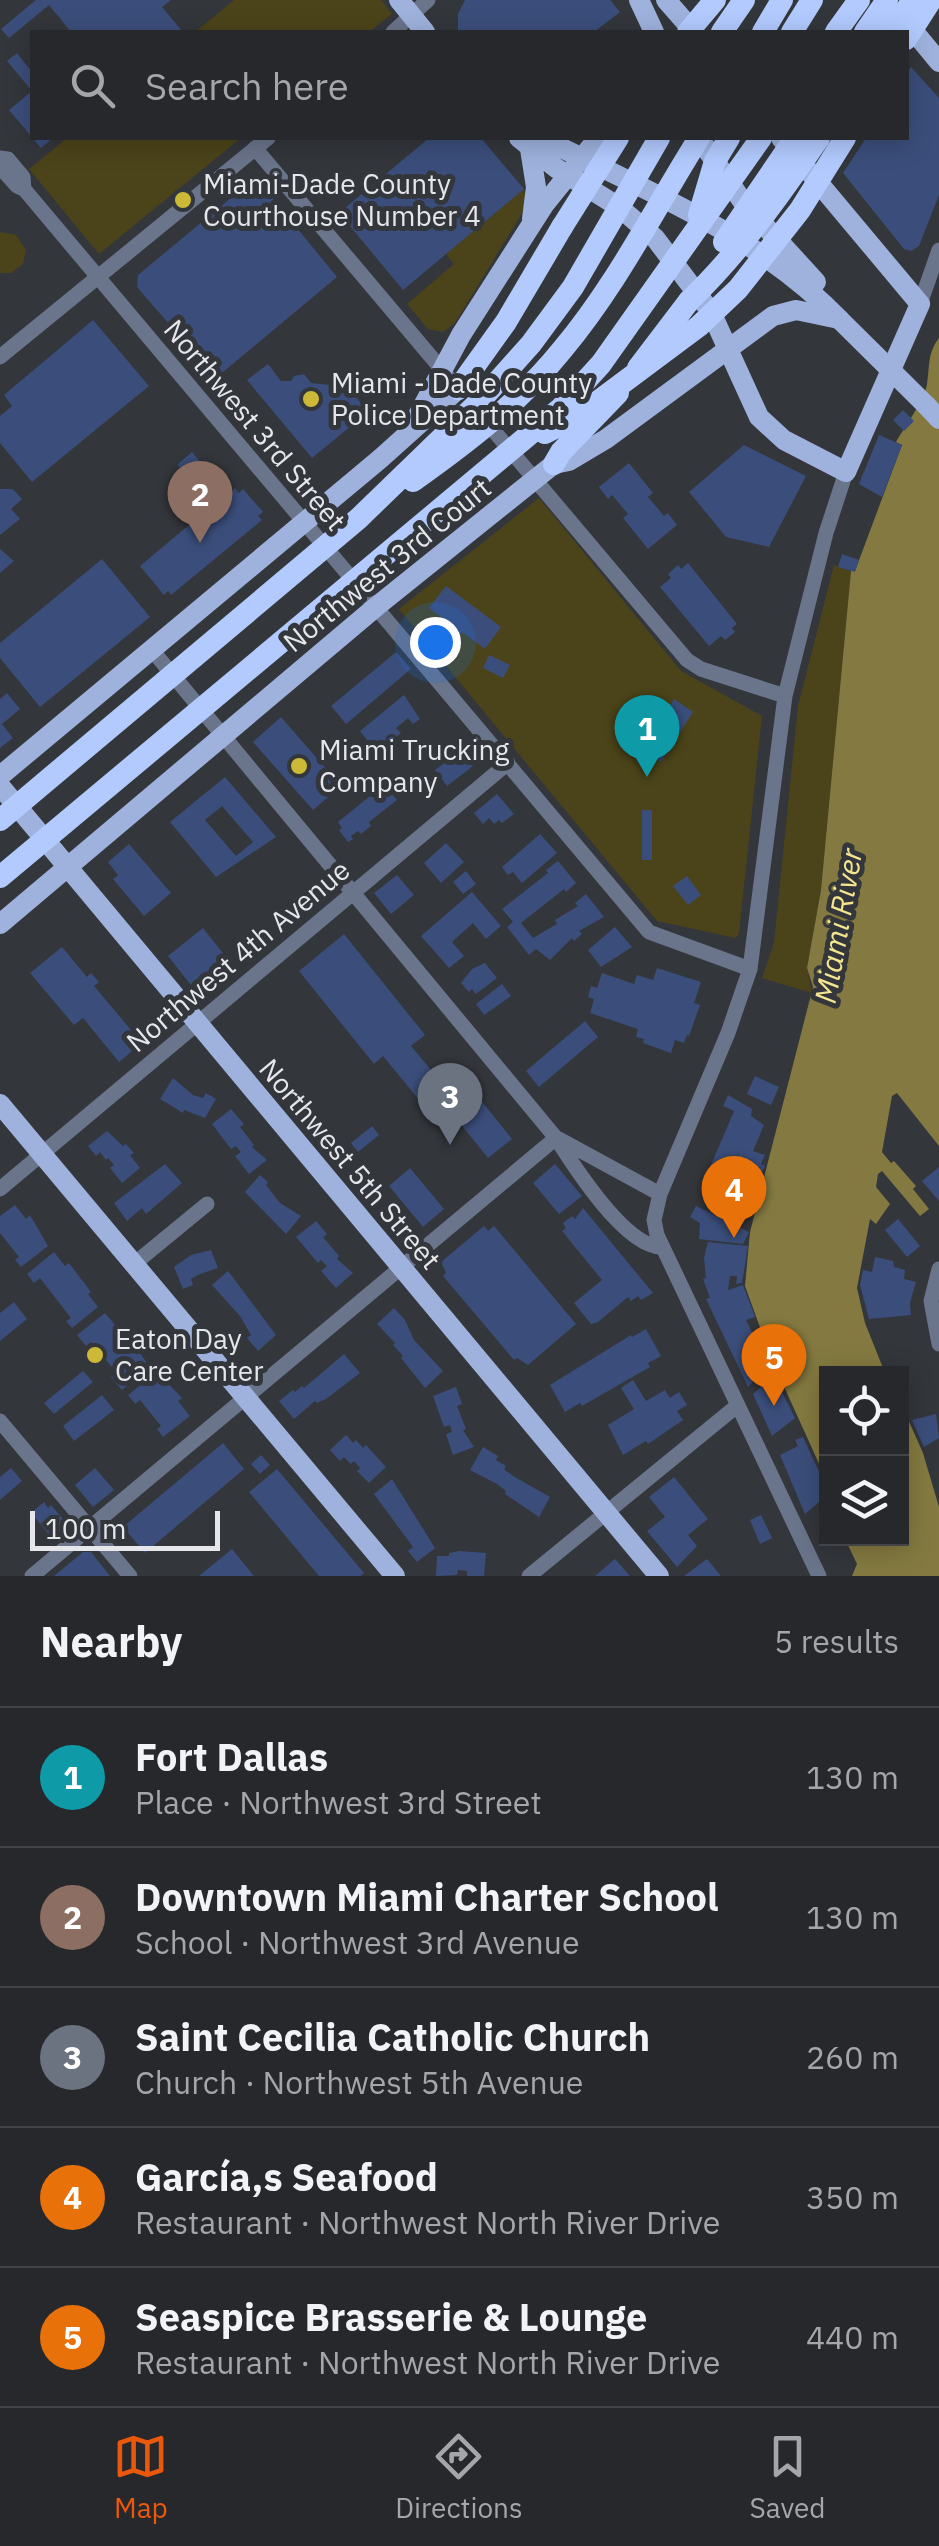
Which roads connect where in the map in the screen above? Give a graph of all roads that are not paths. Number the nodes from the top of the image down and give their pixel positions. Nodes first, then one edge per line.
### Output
1 (428, 0) edge
2 (637, 0) edge
3 (666, 0) edge
4 (715, 0) edge
5 (744, 0) edge
6 (782, 0) edge
7 (812, 0) edge
8 (859, 0) edge
9 (887, 0) edge
10 (912, 0) edge
11 (931, 0) edge
12 (405, 8) edge
13 (423, 30) edge
14 (641, 30) edge
15 (653, 30) edge
16 (689, 30) edge
17 (692, 30) edge
18 (723, 30) edge
19 (763, 30) edge
20 (793, 30) edge
21 (837, 30) edge
22 (867, 30) edge
23 (891, 30) edge
24 (909, 34) edge
25 (939, 62) edge
26 (596, 140) edge
27 (617, 140) edge
28 (659, 140) edge
29 (698, 140) edge
30 (700, 140) edge
31 (728, 140) edge
32 (760, 140) edge
33 (782, 140) edge
34 (794, 140) edge
35 (818, 140) edge
36 (844, 140) edge
37 (530, 141) edge
38 (262, 142) edge
39 (583, 158) junction
40 (0, 161) edge
41 (568, 176) junction
42 (531, 226) junction
43 (694, 232) junction
44 (939, 250) edge
45 (98, 278) junction
46 (689, 301) junction
47 (920, 304) junction
48 (834, 314) junction
49 (729, 348) junction
50 (0, 358) edge
51 (704, 366) junction
52 (450, 380) junction
53 (742, 382) junction
54 (939, 419) edge
55 (520, 446) junction
56 (545, 472) junction
57 (846, 472) junction
58 (358, 519) junction
59 (304, 522) junction
60 (377, 606) junction
61 (152, 650) junction
62 (785, 696) junction
63 (223, 736) junction
64 (508, 763) junction
65 (0, 776) edge
66 (0, 786) edge
67 (0, 820) edge
68 (66, 866) junction
69 (0, 877) edge
70 (351, 894) junction
71 (0, 924) edge
72 (750, 969) junction
73 (196, 1023) junction
74 (0, 1104) edge
75 (556, 1138) junction
76 (42, 1154) junction
77 (0, 1189) edge
78 (660, 1194) junction
79 (207, 1204) dead end
80 (654, 1220) junction
81 (628, 1231) junction
82 (662, 1246) junction
83 (134, 1264) junction
84 (400, 1268) junction
85 (939, 1270) edge
86 (936, 1291) edge
87 (939, 1344) edge
88 (246, 1398) junction
89 (738, 1405) junction
90 (0, 1420) edge
91 (606, 1512) junction
92 (90, 1528) junction
93 (32, 1576) edge
94 (130, 1576) edge
95 (395, 1576) edge
96 (529, 1576) edge
97 (660, 1576) edge
98 (820, 1576) edge

1 - 12 street
2 - 14 main road
2 - 15 main road
3 - 16 main road
4 - 17 highway, bridge
5 - 18 highway
6 - 19 highway
7 - 20 highway
8 - 21 highway
9 - 22 highway
9 - 25 main road
10 - 23 highway, bridge
11 - 24 highway, bridge
12 - 13 main road
26 - 39 main road
27 - 52 highway, bridge
28 - 58 highway, bridge
29 - 58 highway, bridge
30 - 48 main road
31 - 43 highway, bridge
32 - 43 highway, bridge
33 - 47 main road
34 - 46 highway, bridge
35 - 46 highway, bridge
36 - 55 highway, bridge
37 - 39 main road
37 - 41 main road
37 - 42 main road
38 - 45 street
38 - 52 street
39 - 41 main road
39 - 48 main road
40 - 45 street, Northwest 3rd Street
41 - 42 main road
41 - 49 main road
42 - 52 main road
43 - 55 highway, bridge
44 - 47 street
45 - 50 street
45 - 59 street, Northwest 3rd Street
46 - 56 highway
47 - 57 main road
48 - 49 main road, Northwest 3rd Court
48 - 54 main road, bridge
49 - 51 main road, Northwest 3rd Court
49 - 53 main road
51 - 53 main road
51 - 56 main road, Northwest 3rd Court
52 - 56 street
52 - 59 main road
53 - 57 main road
55 - 69 highway, bridge
56 - 60 main road, Northwest 3rd Court
56 - 62 street
57 - 62 street
58 - 67 highway, bridge
59 - 60 street, Northwest 3rd Street
59 - 61 main road
60 - 63 main road, Northwest 3rd Court
60 - 64 street, Northwest 3rd Street
61 - 63 street
61 - 65 main road
62 - 72 street
63 - 68 main road, Northwest 3rd Court
63 - 70 street
64 - 70 street, Northwest 4th Avenue
64 - 72 street, Northwest 3rd Street
66 - 68 main road, Northwest 5th Street
68 - 71 main road, Northwest 3rd Court
68 - 73 main road, Northwest 5th Street
70 - 73 street, Northwest 4th Avenue
70 - 75 street
72 - 78 street
73 - 76 street, Northwest 4th Avenue
73 - 84 main road, Northwest 5th Street
74 - 76 main road
75 - 78 street
75 - 81 street
75 - 84 street
76 - 77 street, Northwest 4th Avenue
76 - 83 main road
78 - 80 street
79 - 83 street
80 - 81 street
80 - 82 street
81 - 82 street
82 - 89 street
83 - 88 main road
84 - 88 street
84 - 91 main road, Northwest 5th Street
85 - 86 street
86 - 87 street
88 - 92 street
88 - 95 main road
89 - 91 street
89 - 98 street
90 - 92 street
91 - 96 street
91 - 97 main road, Northwest 5th Street
92 - 93 street
92 - 94 street

